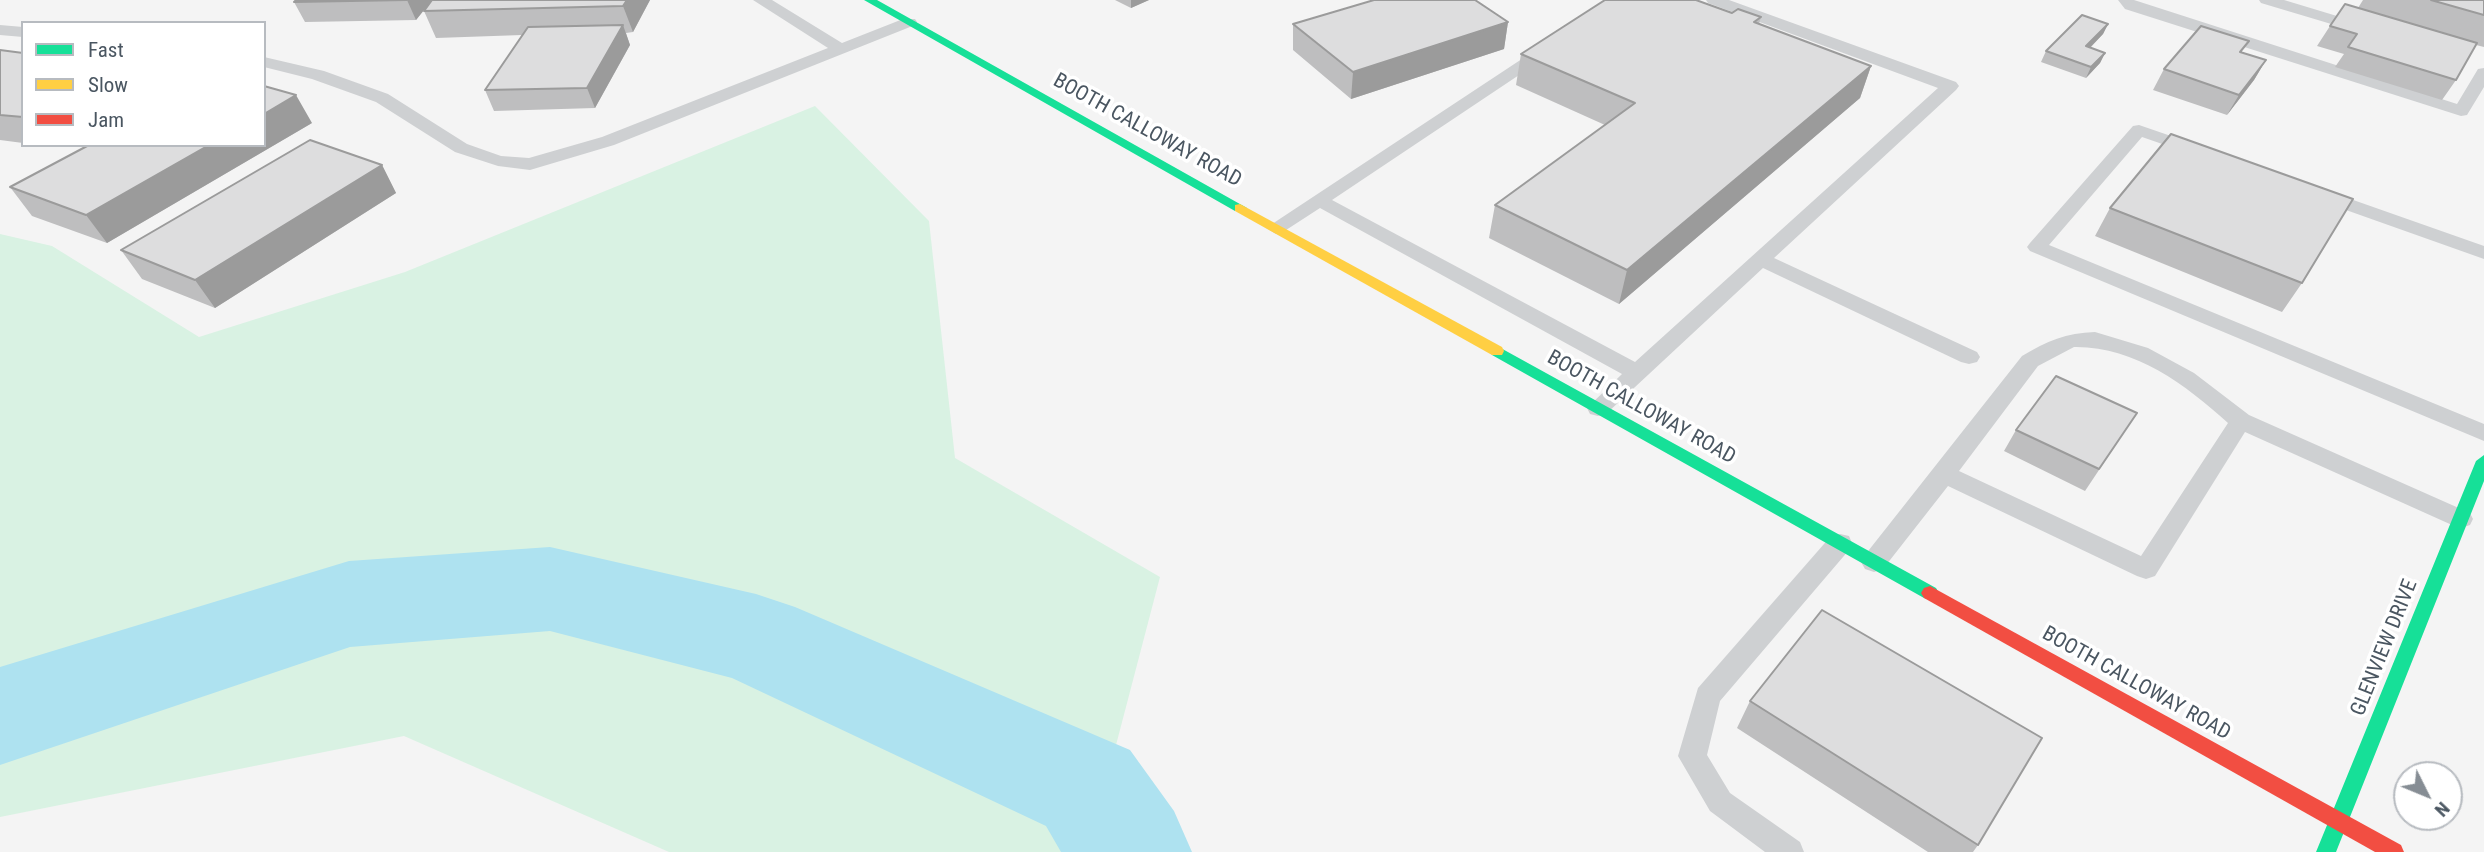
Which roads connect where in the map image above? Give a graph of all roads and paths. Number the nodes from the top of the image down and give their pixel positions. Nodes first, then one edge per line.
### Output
1 (761, 0) edge
2 (869, 0) edge
3 (1714, 0) edge
4 (2126, 0) edge
5 (2267, 0) edge
6 (909, 22) junction
7 (0, 30) edge
8 (21, 32) edge
9 (2382, 35) edge
10 (1553, 46) edge
11 (841, 49) junction
12 (266, 62) edge
13 (2480, 67) edge
14 (2216, 157) edge
15 (2305, 189) edge
16 (1319, 200) junction
17 (1276, 228) junction
18 (2484, 253) edge
19 (1761, 259) junction
20 (1969, 357) dead end
21 (1637, 373) junction
22 (1598, 408) junction
23 (2241, 421) junction
24 (2484, 433) edge
25 (2484, 461) edge
26 (1944, 474) junction
27 (2461, 519) junction
28 (1840, 543) junction
29 (1874, 562) junction
30 (2339, 821) junction
31 (1789, 852) edge
32 (2326, 852) edge
33 (2394, 852) edge

1 - 11 lane
2 - 6 street, BOOTH CALLOWAY ROAD
3 - 19 lane
4 - 13 lane
5 - 9 lane
6 - 11 lane
6 - 17 street, BOOTH CALLOWAY ROAD
7 - 8 lane
10 - 16 lane
11 - 12 lane
14 - 24 lane
15 - 18 lane
16 - 17 lane
16 - 21 lane
17 - 22 street, BOOTH CALLOWAY ROAD
19 - 20 lane
19 - 21 lane
21 - 22 lane
22 - 28 street, BOOTH CALLOWAY ROAD
23 - 26 lane
23 - 26 lane
23 - 27 lane
25 - 27 street, GLENVIEW DRIVE
26 - 29 lane
27 - 30 street, GLENVIEW DRIVE
28 - 29 street, BOOTH CALLOWAY ROAD
28 - 31 lane
29 - 30 street, BOOTH CALLOWAY ROAD
30 - 32 street, GLENVIEW DRIVE
30 - 33 street, BOOTH CALLOWAY ROAD

